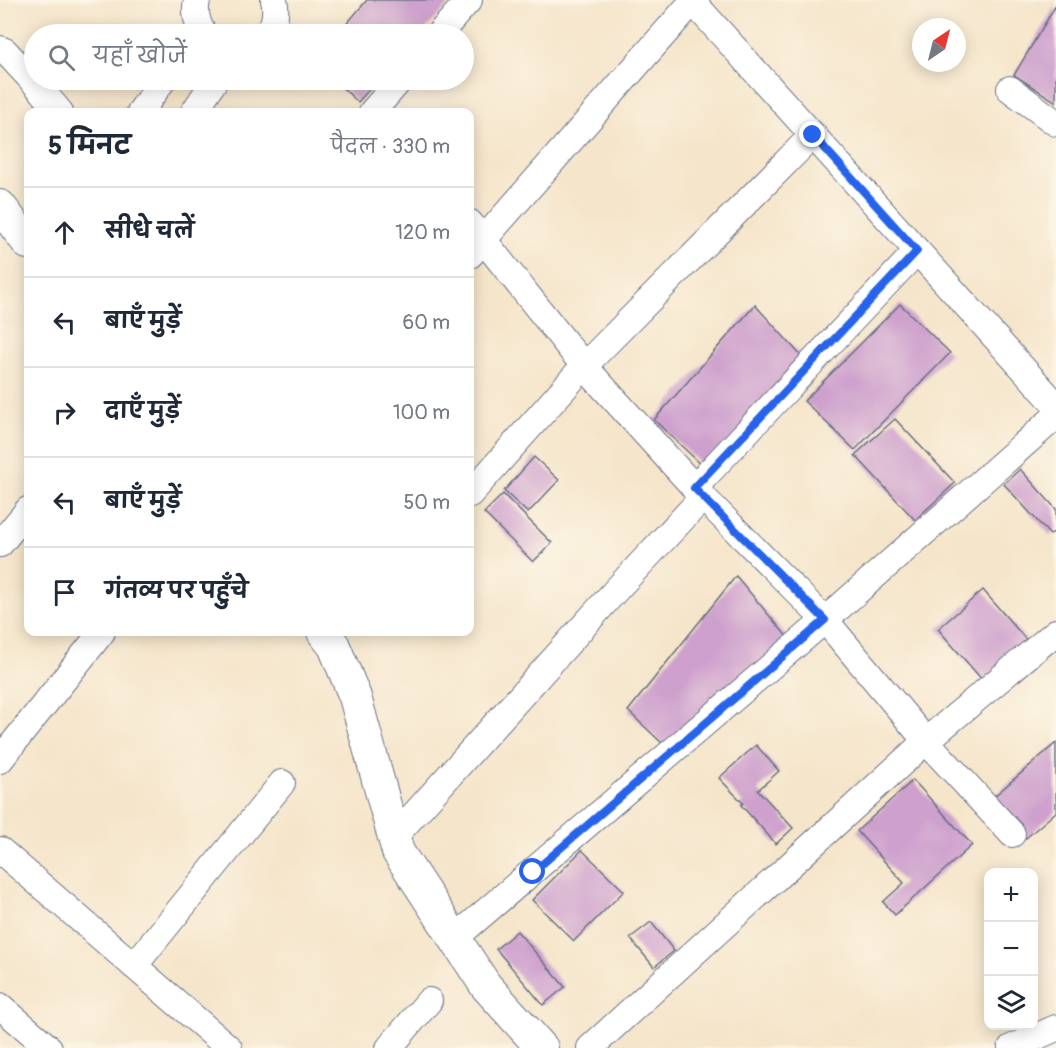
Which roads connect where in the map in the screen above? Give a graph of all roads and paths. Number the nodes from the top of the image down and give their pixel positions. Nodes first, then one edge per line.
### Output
1 (197, 0) edge
2 (274, 0) edge
3 (469, 0) edge
4 (694, 1) edge
5 (198, 24) edge
6 (272, 24) edge
7 (448, 24) edge
8 (0, 48) edge
9 (24, 72) edge
10 (1010, 89) dead end
11 (41, 90) edge
12 (156, 90) edge
13 (208, 90) edge
14 (392, 90) edge
15 (57, 108) edge
16 (143, 108) edge
17 (197, 108) edge
18 (378, 108) edge
19 (1056, 123) edge
20 (813, 135) junction
21 (0, 207) edge
22 (24, 238) edge
23 (474, 240) edge
24 (917, 251) junction
25 (584, 366) junction
26 (1056, 405) edge
27 (1056, 416) edge
28 (474, 490) edge
29 (698, 493) junction
30 (24, 515) edge
31 (0, 544) edge
32 (825, 620) junction
33 (1056, 632) edge
34 (99, 636) edge
35 (334, 636) edge
36 (926, 741) junction
37 (0, 760) edge
38 (282, 783) dead end
39 (1012, 834) dead end
40 (394, 837) junction
41 (0, 850) edge
42 (455, 938) junction
43 (134, 966) junction
44 (429, 1001) dead end
45 (0, 1005) edge
46 (1055, 1027) edge
47 (49, 1048) edge
48 (229, 1048) edge
49 (389, 1048) edge
50 (542, 1048) edge
51 (590, 1048) edge
52 (1011, 1048) edge

1 - 5 street
2 - 6 street
3 - 7 street
4 - 20 street
4 - 23 street
8 - 9 street
10 - 19 street
11 - 15 street
12 - 16 street
13 - 17 street
14 - 18 street
20 - 24 street
20 - 25 street
21 - 22 street
23 - 25 street
24 - 26 street
24 - 29 street
25 - 28 street
25 - 29 street
27 - 32 street
29 - 32 street
29 - 40 street
30 - 31 street
32 - 36 street
32 - 42 street
33 - 36 street
34 - 37 street
35 - 40 street
36 - 39 street
36 - 51 street
38 - 43 street
40 - 42 street
41 - 43 street
42 - 50 street
43 - 48 street
44 - 49 street
45 - 47 street
46 - 52 street

